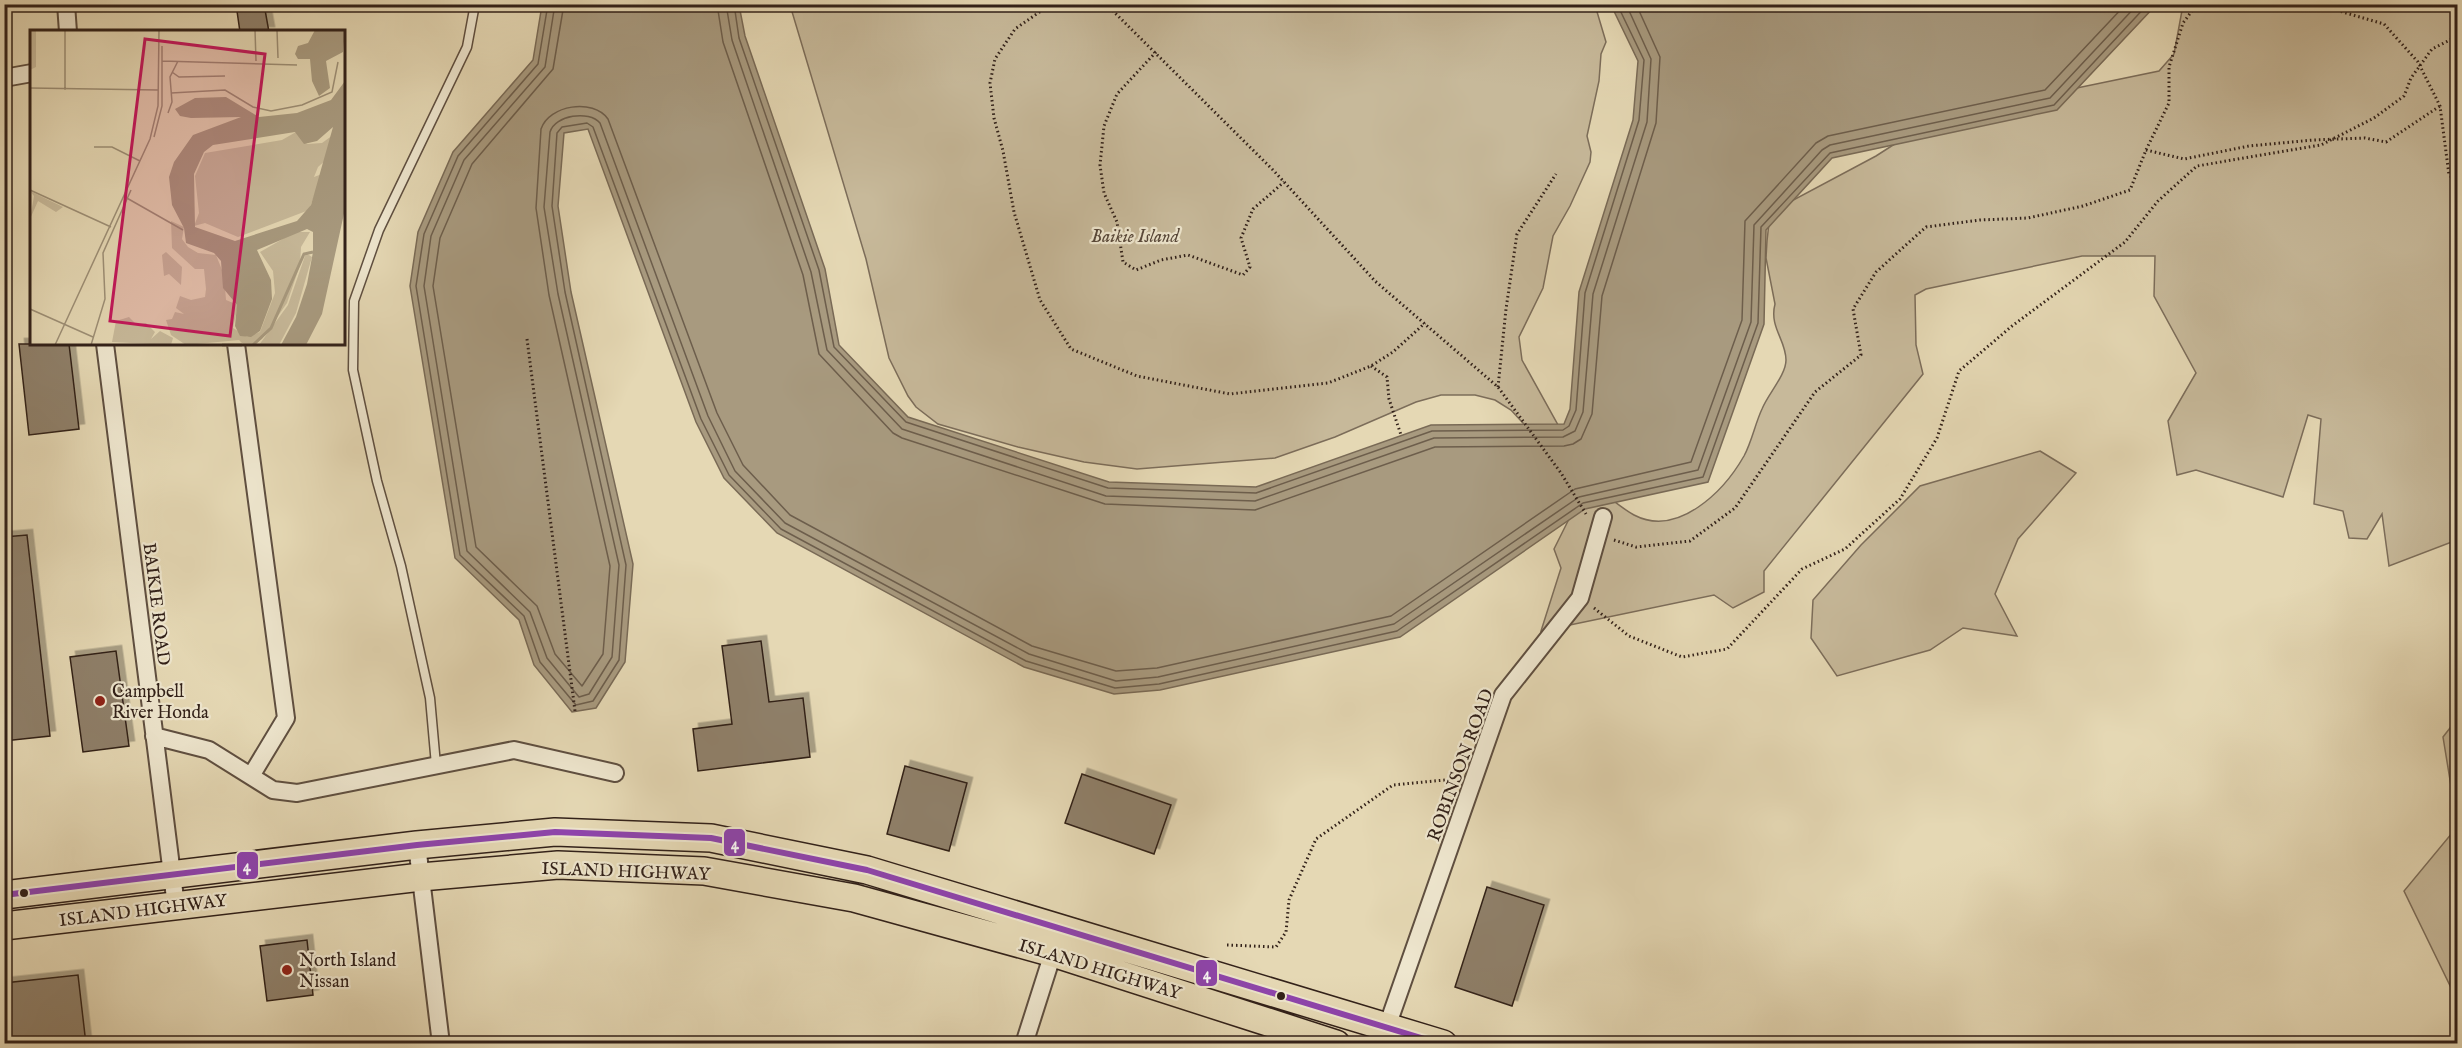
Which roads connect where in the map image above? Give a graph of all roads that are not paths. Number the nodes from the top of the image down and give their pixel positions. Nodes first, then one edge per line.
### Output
1 (66, 4) edge
2 (475, 4) edge
3 (68, 30) edge
4 (30, 73) edge
5 (4, 78) edge
6 (105, 345) edge
7 (236, 345) edge
8 (1603, 517) dead end
9 (154, 736) junction
10 (436, 765) junction
11 (615, 772) dead end
12 (251, 776) junction
13 (417, 844) junction
14 (172, 873) junction
15 (421, 877) junction
16 (4, 895) edge
17 (176, 906) junction
18 (4, 926) edge
19 (1053, 953) junction
20 (1385, 1035) edge
21 (441, 1044) edge
22 (1024, 1044) edge
23 (1336, 1044) edge
24 (1443, 1044) edge

1 - 3 street
2 - 10 lane
4 - 5 street
6 - 9 street, BAIKIE ROAD
7 - 12 street
8 - 20 street, ROBINSON ROAD
9 - 12 street
9 - 14 street, BAIKIE ROAD
10 - 11 street
10 - 12 street
13 - 14 main road, ISLAND HIGHWAY
13 - 15 street
13 - 20 main road, ISLAND HIGHWAY
14 - 16 main road, ISLAND HIGHWAY
14 - 17 street, BAIKIE ROAD
15 - 17 main road, ISLAND HIGHWAY
15 - 19 main road, ISLAND HIGHWAY
15 - 21 street
17 - 18 main road, ISLAND HIGHWAY
19 - 22 street
19 - 23 main road, ISLAND HIGHWAY
20 - 24 main road, ISLAND HIGHWAY

